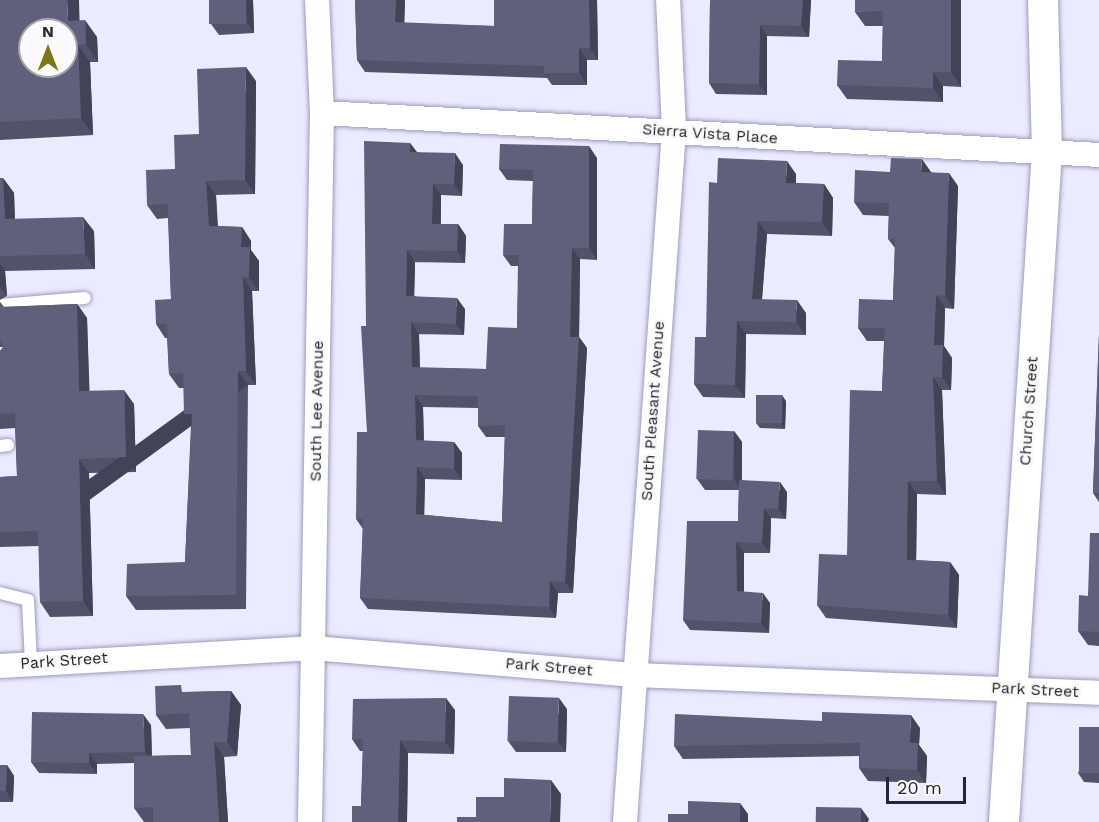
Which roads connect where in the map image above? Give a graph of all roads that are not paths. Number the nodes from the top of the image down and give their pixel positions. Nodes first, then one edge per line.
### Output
1 (317, 0) edge
2 (668, 0) edge
3 (1043, 0) edge
4 (322, 113) junction
5 (674, 130) junction
6 (1047, 152) junction
7 (1099, 155) edge
8 (85, 298) dead end
9 (0, 305) edge
10 (0, 592) edge
11 (313, 648) junction
12 (31, 663) junction
13 (0, 666) edge
14 (634, 675) junction
15 (1011, 689) junction
16 (1099, 693) edge
17 (310, 822) edge
18 (625, 822) edge
19 (1004, 822) edge

1 - 4 street, South Lee Avenue
2 - 5 street, South Pleasant Avenue
3 - 6 street, Church Street
4 - 5 street, Sierra Vista Place
4 - 11 street, South Lee Avenue
5 - 6 street, Sierra Vista Place
5 - 14 street, South Pleasant Avenue
6 - 7 street, Sierra Vista Place
6 - 15 street, Church Street
8 - 9 lane
10 - 12 lane
11 - 12 street, Park Street
11 - 14 street, Park Street
11 - 17 street, South Lee Avenue
12 - 13 street, Park Street
14 - 15 street, Park Street
14 - 18 street, South Pleasant Avenue
15 - 16 street, Park Street
15 - 19 street, Church Street

